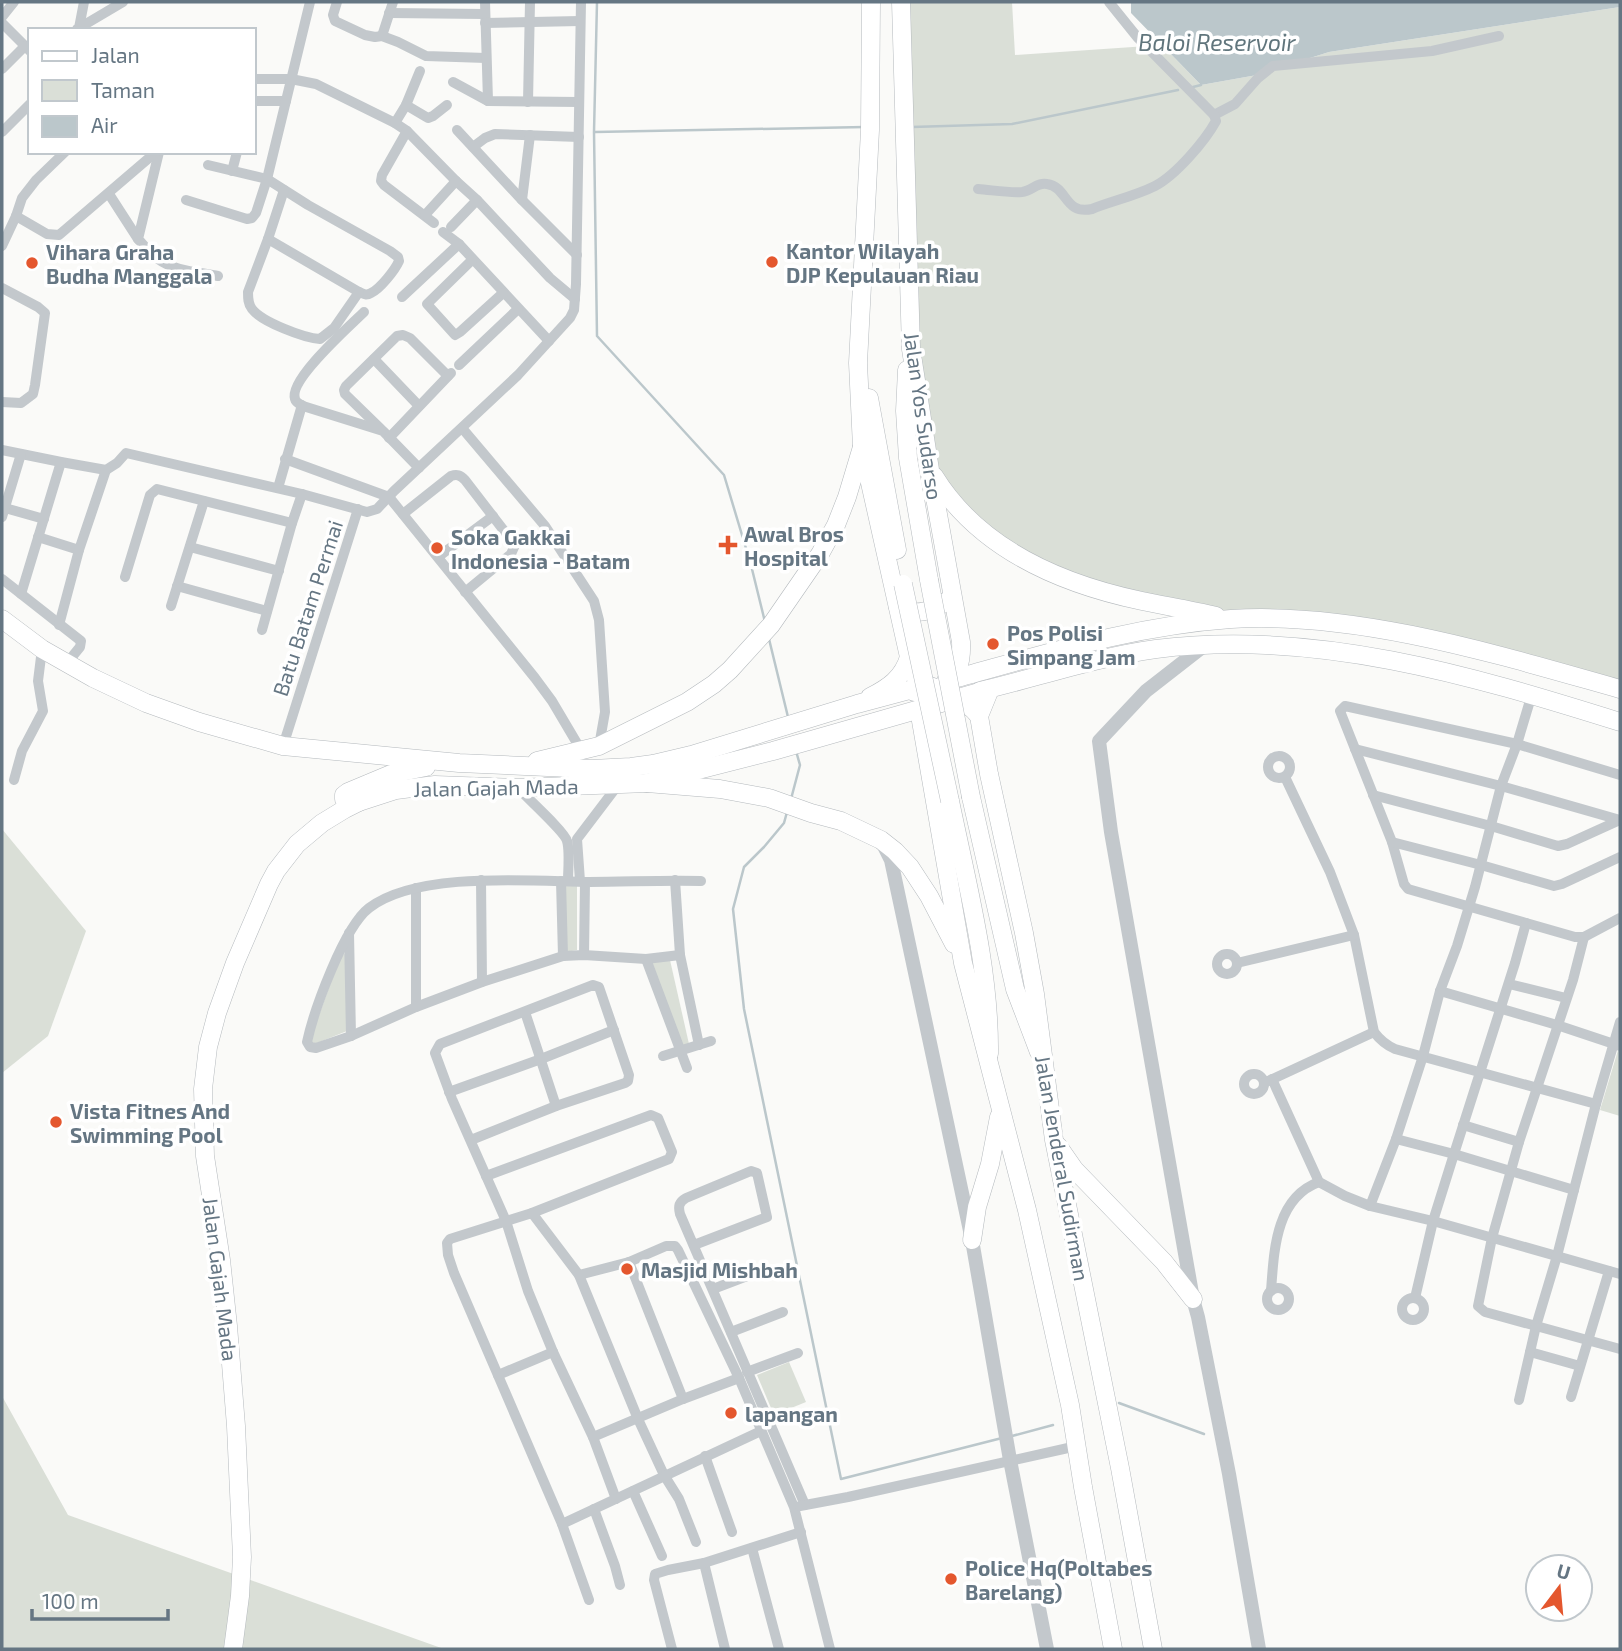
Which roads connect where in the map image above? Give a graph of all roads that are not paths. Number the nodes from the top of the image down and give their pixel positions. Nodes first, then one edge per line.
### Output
1 (14, 2) edge
2 (84, 2) edge
3 (123, 2) edge
4 (310, 2) edge
5 (337, 2) edge
6 (393, 2) edge
7 (485, 2) edge
8 (530, 2) edge
9 (581, 2) edge
10 (871, 2) edge
11 (901, 2) edge
12 (1109, 2) edge
13 (389, 13) junction
14 (2, 17) edge
15 (485, 19) junction
16 (530, 22) junction
17 (580, 22) junction
18 (2, 23) edge
19 (78, 28) edge
20 (80, 28) edge
21 (382, 36) junction
22 (1499, 37) dead end
23 (27, 49) edge
24 (486, 58) junction
25 (2, 69) edge
26 (420, 71) dead end
27 (256, 79) edge
28 (291, 79) junction
29 (453, 82) dead end
30 (256, 101) edge
31 (286, 101) junction
32 (488, 101) junction
33 (528, 102) junction
34 (579, 102) junction
35 (406, 105) junction
36 (447, 105) dead end
37 (28, 106) edge
38 (1214, 115) junction
39 (395, 123) junction
40 (457, 130) dead end
41 (407, 131) junction
42 (2, 132) edge
43 (530, 135) junction
44 (579, 137) junction
45 (473, 147) junction
46 (63, 154) edge
47 (156, 154) edge
48 (158, 154) edge
49 (236, 154) edge
50 (208, 165) dead end
51 (232, 171) junction
52 (267, 179) junction
53 (456, 181) junction
54 (978, 189) dead end
55 (284, 190) junction
56 (108, 194) junction
57 (186, 200) dead end
58 (477, 200) junction
59 (522, 200) junction
60 (16, 216) junction
61 (138, 239) junction
62 (268, 239) junction
63 (459, 244) junction
64 (2, 246) edge
65 (577, 255) junction
66 (472, 260) junction
67 (218, 275) dead end
68 (2, 288) edge
69 (412, 289) junction
70 (359, 292) junction
71 (503, 293) junction
72 (402, 296) dead end
73 (575, 299) junction
74 (427, 304) junction
75 (518, 309) junction
76 (364, 312) dead end
77 (455, 335) junction
78 (549, 341) junction
79 (911, 349) junction
80 (470, 354) junction
81 (374, 359) junction
82 (858, 368) junction
83 (452, 372) junction
84 (2, 402) edge
85 (302, 405) junction
86 (419, 407) junction
87 (462, 428) junction
88 (386, 434) junction
89 (862, 447) junction
90 (2, 450) edge
91 (21, 454) junction
92 (285, 460) junction
93 (61, 463) junction
94 (419, 468) junction
95 (106, 470) junction
96 (930, 470) junction
97 (278, 488) junction
98 (302, 494) junction
99 (389, 497) junction
100 (204, 501) junction
101 (359, 509) junction
102 (3, 513) edge
103 (403, 514) junction
104 (492, 516) junction
105 (44, 519) junction
106 (292, 523) junction
107 (38, 537) junction
108 (190, 547) junction
109 (79, 550) junction
110 (438, 557) junction
111 (278, 571) junction
112 (125, 577) dead end
113 (2, 579) edge
114 (177, 586) junction
115 (465, 592) junction
116 (21, 594) junction
117 (953, 597) junction
118 (171, 606) dead end
119 (898, 607) junction
120 (267, 611) junction
121 (1233, 619) junction
122 (2, 620) edge
123 (59, 625) junction
124 (262, 631) dead end
125 (1205, 645) junction
126 (42, 649) junction
127 (909, 657) junction
128 (67, 663) junction
129 (990, 689) junction
130 (945, 690) junction
131 (1620, 690) edge
132 (1532, 694) junction
133 (857, 704) junction
134 (979, 716) junction
135 (1620, 722) edge
136 (1517, 744) junction
137 (283, 746) junction
138 (600, 746) junction
139 (1355, 749) junction
140 (581, 750) junction
141 (459, 763) junction
142 (694, 763) junction
143 (506, 765) junction
144 (989, 774) junction
145 (1620, 775) edge
146 (1284, 777) dead end
147 (14, 780) dead end
148 (647, 783) junction
149 (618, 785) junction
150 (1501, 786) junction
151 (518, 788) junction
152 (934, 788) junction
153 (1373, 795) junction
154 (359, 802) junction
155 (1491, 826) junction
156 (881, 839) junction
157 (572, 840) junction
158 (1392, 842) junction
159 (1620, 857) edge
160 (1481, 865) junction
161 (481, 880) junction
162 (675, 880) junction
163 (573, 881) junction
164 (701, 881) dead end
165 (416, 888) junction
166 (1469, 906) junction
167 (1620, 918) edge
168 (1526, 923) junction
169 (349, 932) junction
170 (1353, 935) junction
171 (1584, 937) junction
172 (584, 955) junction
173 (680, 955) junction
174 (563, 956) junction
175 (646, 959) junction
176 (963, 963) junction
177 (1237, 963) dead end
178 (482, 982) junction
179 (1509, 984) junction
180 (1440, 991) junction
181 (1566, 998) junction
182 (416, 1007) junction
183 (1500, 1010) junction
184 (525, 1012) junction
185 (1620, 1022) edge
186 (1557, 1025) junction
187 (614, 1030) junction
188 (1374, 1032) junction
189 (351, 1036) junction
190 (710, 1041) dead end
191 (699, 1045) junction
192 (1616, 1045) edge
193 (680, 1050) junction
194 (663, 1056) dead end
195 (1423, 1056) junction
196 (541, 1059) junction
197 (989, 1065) junction
198 (687, 1068) dead end
199 (1045, 1069) junction
200 (1480, 1073) junction
201 (1536, 1088) junction
202 (449, 1092) junction
203 (1595, 1104) junction
204 (556, 1106) junction
205 (1000, 1108) junction
206 (1464, 1125) junction
207 (1396, 1139) junction
208 (471, 1140) junction
209 (1055, 1140) junction
210 (1519, 1142) junction
211 (1454, 1154) junction
212 (1511, 1171) junction
213 (485, 1176) junction
214 (1319, 1182) junction
215 (1574, 1189) junction
216 (1370, 1206) junction
217 (532, 1213) junction
218 (506, 1221) junction
219 (1433, 1221) junction
220 (1492, 1238) junction
221 (972, 1240) junction
222 (694, 1245) junction
223 (1557, 1256) junction
224 (629, 1262) junction
225 (1615, 1272) edge
226 (755, 1273) dead end
227 (579, 1275) junction
228 (713, 1289) junction
229 (1272, 1291) dead end
230 (1415, 1298) dead end
231 (1193, 1300) junction
232 (783, 1312) dead end
233 (1536, 1326) junction
234 (731, 1332) junction
235 (1587, 1340) junction
236 (1620, 1349) edge
237 (553, 1352) junction
238 (1530, 1352) junction
239 (798, 1353) dead end
240 (1580, 1366) junction
241 (498, 1375) junction
242 (743, 1375) junction
243 (1571, 1397) dead end
244 (683, 1399) junction
245 (1519, 1400) dead end
246 (638, 1419) junction
247 (761, 1430) junction
248 (593, 1437) junction
249 (1077, 1446) junction
250 (705, 1456) junction
251 (1010, 1460) junction
252 (664, 1475) junction
253 (633, 1490) junction
254 (616, 1499) junction
255 (799, 1506) junction
256 (594, 1509) junction
257 (562, 1524) junction
258 (732, 1532) dead end
259 (801, 1532) junction
260 (696, 1542) dead end
261 (752, 1548) junction
262 (662, 1556) dead end
263 (704, 1563) junction
264 (620, 1585) dead end
265 (589, 1600) dead end
266 (233, 1649) edge
267 (672, 1649) edge
268 (725, 1649) edge
269 (779, 1649) edge
270 (830, 1649) edge
271 (1047, 1649) edge
272 (1113, 1649) edge
273 (1153, 1649) edge
274 (1259, 1649) edge

1 - 14 street
2 - 19 street
3 - 20 street
4 - 28 street
5 - 21 street
6 - 13 street
7 - 15 street
8 - 16 street
9 - 17 street
10 - 82 main road
11 - 79 main road, Jalan Yos Sudarso
12 - 38 street
13 - 15 street
13 - 21 street
15 - 16 street
15 - 24 street
16 - 17 street
16 - 33 street
17 - 34 street
18 - 23 street
21 - 24 street
22 - 38 street
23 - 25 street
24 - 32 street
26 - 35 street
27 - 28 street
28 - 31 street
28 - 39 street
29 - 32 street
30 - 31 street
31 - 52 street
32 - 33 street
33 - 34 street
34 - 44 street
35 - 36 street
35 - 39 street
37 - 42 street
38 - 54 street
39 - 41 street
40 - 45 street
41 - 53 street
41 - 53 street
43 - 44 street
43 - 45 street
43 - 59 street
44 - 65 street
45 - 59 street
46 - 60 street
47 - 56 street
48 - 61 street
49 - 51 street
50 - 51 street
51 - 52 street
52 - 55 street
52 - 57 street
53 - 58 street
55 - 62 street
55 - 70 street
56 - 60 street
56 - 61 street
58 - 63 street
58 - 73 street
59 - 65 street
60 - 64 street
61 - 67 street
62 - 70 street
62 - 70 street
63 - 66 street
63 - 69 street
65 - 73 street
66 - 71 street
66 - 74 street
68 - 84 street
69 - 72 street
69 - 74 street
71 - 75 street
71 - 77 street
73 - 78 street
74 - 77 street
75 - 78 street
75 - 80 street
76 - 85 street
77 - 80 street
78 - 87 street
79 - 96 main road, Jalan Yos Sudarso
79 - 199 main road, bridge
80 - 83 street
81 - 83 street
81 - 86 street
81 - 88 street
82 - 89 main road
82 - 197 main road, bridge
83 - 86 street
85 - 88 street
85 - 92 street
86 - 88 street
87 - 94 street
87 - 138 street
88 - 94 street
89 - 119 main road
89 - 138 main road
90 - 91 street
91 - 93 street
91 - 102 street
92 - 97 street
92 - 99 street
93 - 95 street
93 - 105 street
94 - 99 street
95 - 97 street, Batu Batam Permai
95 - 109 street
96 - 117 main road, Jalan Yos Sudarso
96 - 121 main road
97 - 98 street, Batu Batam Permai
98 - 101 street, Batu Batam Permai
98 - 106 street
99 - 101 street
99 - 103 street
100 - 106 street
100 - 108 street
100 - 112 street
101 - 137 street, Batu Batam Permai
102 - 105 street
103 - 104 street
103 - 110 street
104 - 110 street
104 - 115 street
105 - 107 street
106 - 111 street
107 - 109 street
107 - 116 street
108 - 111 street
108 - 114 street
109 - 123 street
110 - 115 street
111 - 120 street
113 - 116 street
114 - 118 street
114 - 120 street
115 - 140 street
116 - 123 street
117 - 119 main road
117 - 130 main road, Jalan Yos Sudarso
119 - 127 main road
120 - 124 street
121 - 130 main road
121 - 131 main road
122 - 126 main road, Jalan Gajah Mada
123 - 128 street
125 - 129 main road
125 - 132 main road
125 - 231 street
126 - 128 main road, Jalan Gajah Mada
126 - 147 street
127 - 130 main road
127 - 133 main road
128 - 137 main road, Jalan Gajah Mada
129 - 130 main road
129 - 134 main road
130 - 133 main road, Jalan Gajah Mada
130 - 134 main road
130 - 142 main road, Jalan Gajah Mada
130 - 152 main road, Jalan Jenderal Sudirman
132 - 135 main road
132 - 136 street
133 - 142 main road, Jalan Gajah Mada
134 - 144 main road, Jalan Jenderal Sudirman
136 - 139 street
136 - 145 street
136 - 150 street
137 - 141 main road, Jalan Gajah Mada
138 - 140 main road
139 - 150 street
139 - 153 street
140 - 143 main road
141 - 143 main road, Jalan Gajah Mada
141 - 154 main road
142 - 143 main road, Jalan Gajah Mada
142 - 148 main road, Jalan Gajah Mada
144 - 152 main road
144 - 199 main road, Jalan Jenderal Sudirman
146 - 170 street
148 - 149 main road, Jalan Gajah Mada
148 - 156 main road
149 - 151 main road, Jalan Gajah Mada
149 - 157 street
150 - 155 street
150 - 155 street
151 - 154 main road, Jalan Gajah Mada
151 - 157 street
152 - 176 main road, Jalan Jenderal Sudirman
153 - 155 street
153 - 158 street
154 - 266 main road, Jalan Gajah Mada
155 - 160 street
156 - 176 main road
156 - 221 street
157 - 163 street
158 - 160 street
158 - 166 street
159 - 160 street
160 - 166 street
161 - 163 street
161 - 165 street
161 - 178 street
162 - 163 street
162 - 164 street
162 - 173 street
163 - 172 street
163 - 174 street
165 - 169 street
165 - 182 street
166 - 168 street
166 - 180 street
167 - 171 street
168 - 171 street
168 - 179 street
169 - 189 street
169 - 189 street
170 - 177 street
170 - 188 street
171 - 181 street
172 - 174 street
172 - 175 street
173 - 175 street
173 - 191 street
174 - 178 street
175 - 193 street
176 - 197 main road, Jalan Jenderal Sudirman
178 - 182 street
179 - 181 street
179 - 183 street
180 - 183 street
180 - 195 street
181 - 186 street
182 - 189 street
183 - 186 street
183 - 200 street
184 - 187 street
184 - 196 street
184 - 202 street
185 - 192 street
186 - 192 street
186 - 201 street
187 - 196 street
187 - 204 street
188 - 195 street
188 - 214 street
190 - 191 street
191 - 193 street
192 - 203 street
193 - 194 street
193 - 198 street
195 - 200 street
195 - 207 street
196 - 202 street
196 - 204 street
197 - 205 main road, Jalan Jenderal Sudirman
199 - 209 main road, Jalan Jenderal Sudirman
200 - 201 street
200 - 206 street
201 - 203 street
201 - 210 street
202 - 208 street
203 - 215 street
204 - 208 street
205 - 221 main road
205 - 249 main road, Jalan Jenderal Sudirman
206 - 210 street
206 - 211 street
207 - 211 street
207 - 216 street
208 - 213 street
209 - 231 main road
209 - 273 main road, Jalan Jenderal Sudirman
210 - 212 street
211 - 212 street
211 - 219 street
212 - 215 street
212 - 220 street
213 - 217 street
213 - 218 street
214 - 216 street
214 - 229 street
215 - 223 street
216 - 219 street
217 - 218 street
217 - 227 street
218 - 237 street
218 - 241 street
219 - 220 street
219 - 230 street
220 - 223 street
220 - 233 street
221 - 251 street
222 - 222 street
222 - 228 street
223 - 225 street
223 - 233 street
224 - 227 street
224 - 242 street
224 - 244 street
225 - 235 street
226 - 228 street
227 - 246 street
228 - 234 street
231 - 274 street
232 - 234 street
233 - 235 street
233 - 238 street
234 - 242 street
235 - 236 street
235 - 240 street
237 - 241 street
237 - 248 street
238 - 240 street
238 - 245 street
239 - 242 street
240 - 243 street
241 - 257 street
242 - 244 street
242 - 247 street
242 - 255 street
244 - 246 street
246 - 248 street
246 - 252 street
247 - 250 street
247 - 255 street
248 - 254 street
249 - 251 street
249 - 272 main road, Jalan Jenderal Sudirman
250 - 252 street
250 - 258 street
251 - 255 street
251 - 271 street
252 - 253 street
252 - 260 street
253 - 254 street
253 - 262 street
254 - 256 street
255 - 259 street
256 - 257 street
256 - 264 street
257 - 265 street
259 - 261 street
259 - 270 street
261 - 263 street
261 - 269 street
263 - 267 street
263 - 268 street

